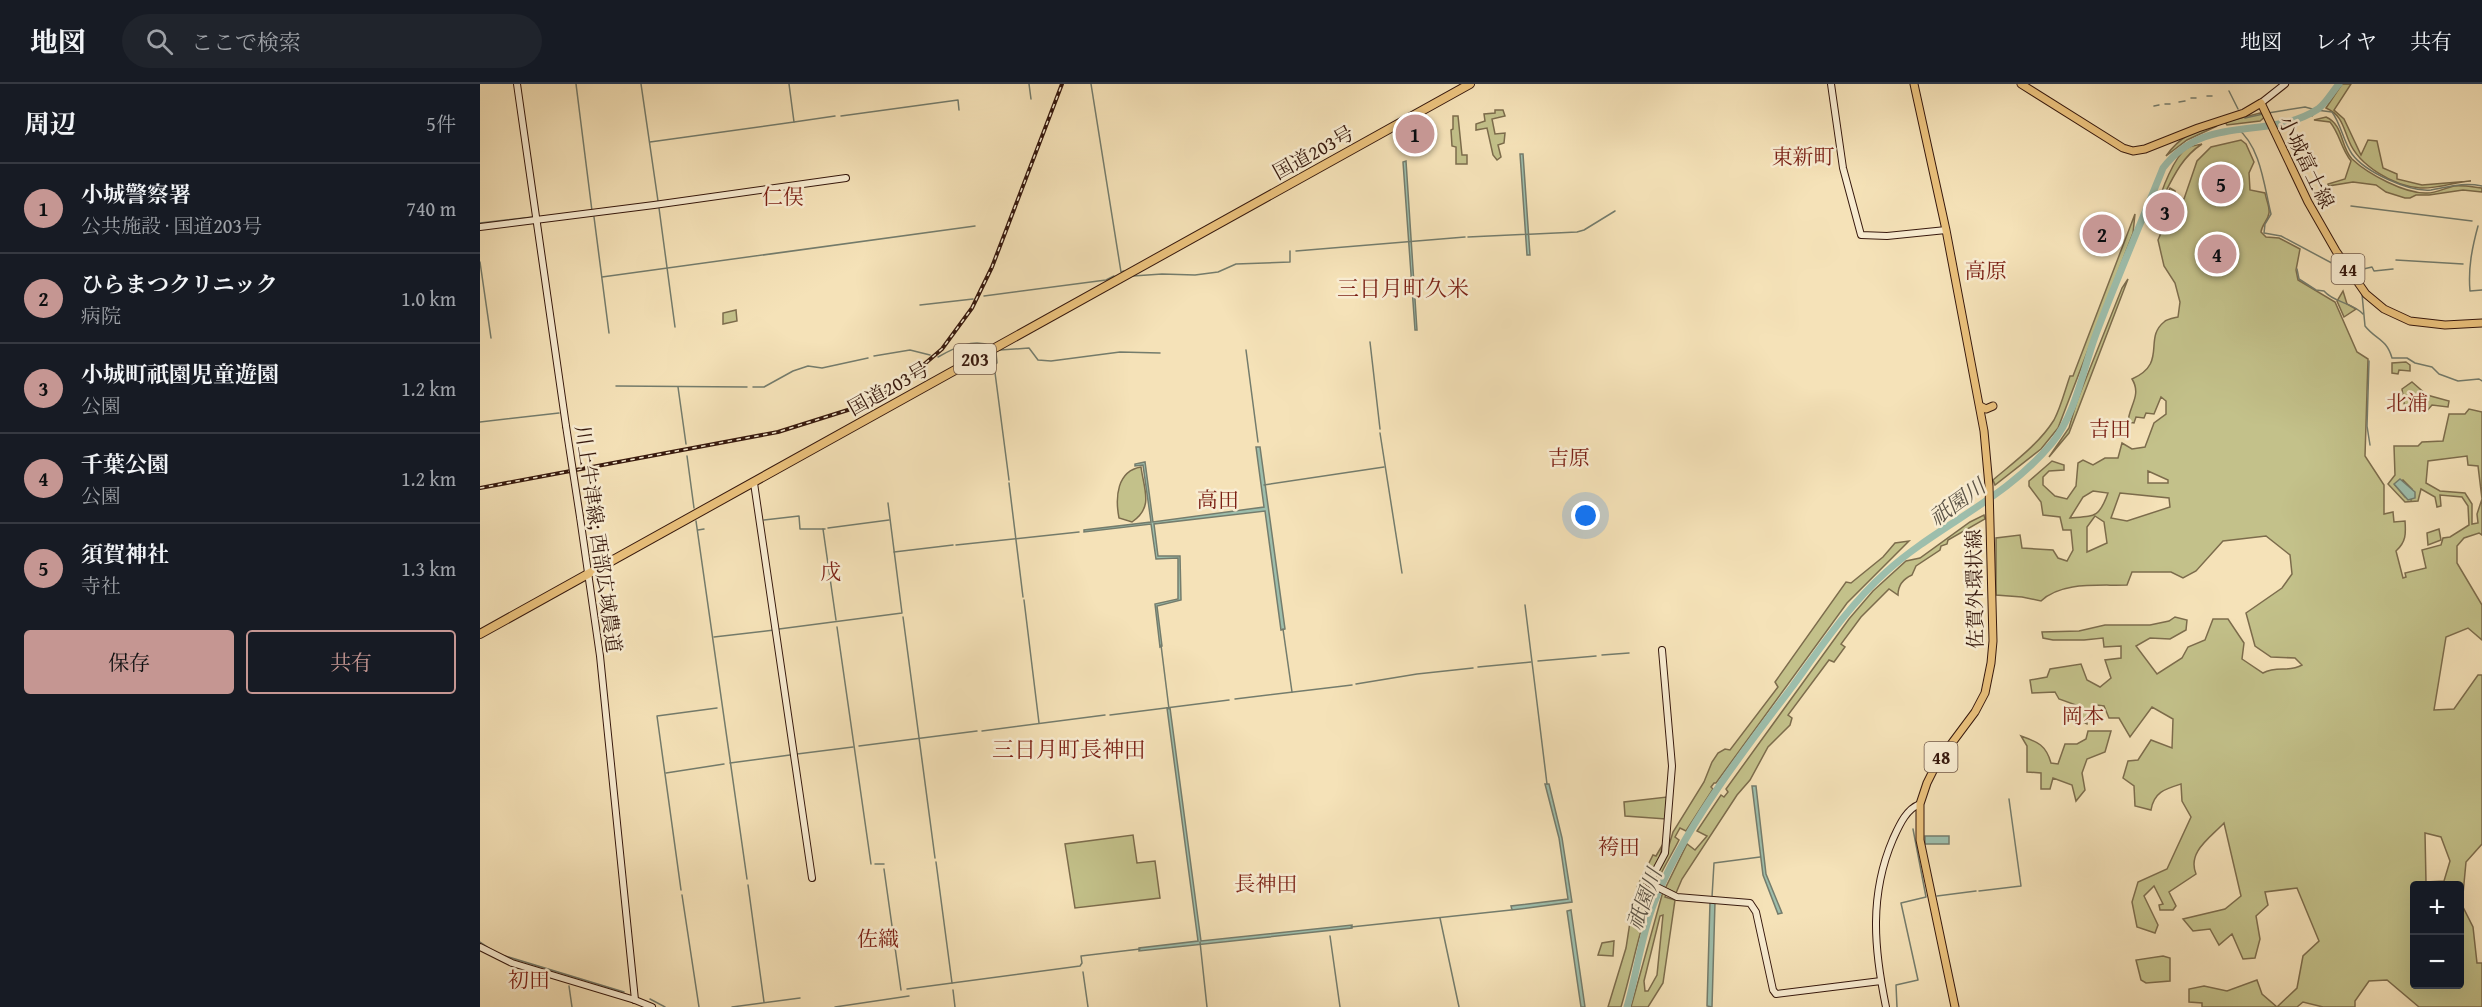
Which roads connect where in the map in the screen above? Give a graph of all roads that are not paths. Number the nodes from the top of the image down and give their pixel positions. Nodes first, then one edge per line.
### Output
1 (517, 84) edge
2 (1470, 84) edge
3 (1831, 84) edge
4 (1914, 84) edge
5 (2020, 84) edge
6 (2285, 84) edge
7 (2261, 104) junction
8 (846, 178) dead end
9 (536, 221) junction
10 (480, 227) edge
11 (1946, 230) junction
12 (2482, 323) edge
13 (1980, 406) junction
14 (1993, 406) dead end
15 (754, 483) junction
16 (588, 574) junction
17 (480, 634) edge
18 (1662, 650) dead end
19 (1920, 804) junction
20 (812, 878) dead end
21 (480, 947) edge
22 (1881, 981) junction
23 (635, 1000) junction
24 (652, 1007) edge
25 (1886, 1007) edge
26 (1954, 1007) edge

1 - 9 street, 川上牛津線; 西部広域農道
2 - 15 highway, 国道203号 / 203
3 - 11 street
4 - 11 main road, 佐賀外環状線 / 48
5 - 7 main road, 小城富士線
6 - 7 street
7 - 12 main road, 小城富士線 / 44
8 - 9 street
9 - 10 street
9 - 16 street, 川上牛津線; 西部広域農道, bridge
11 - 13 main road, 佐賀外環状線 / 48
13 - 14 main road
13 - 19 main road, 佐賀外環状線 / 48
15 - 16 highway, 国道203号 / 203
15 - 20 street
16 - 17 highway, 国道203号 / 203
16 - 23 street, 川上牛津線; 西部広域農道
18 - 22 street
19 - 22 street
19 - 26 main road, 佐賀外環状線 / 48
21 - 23 street
22 - 25 street
23 - 24 street

